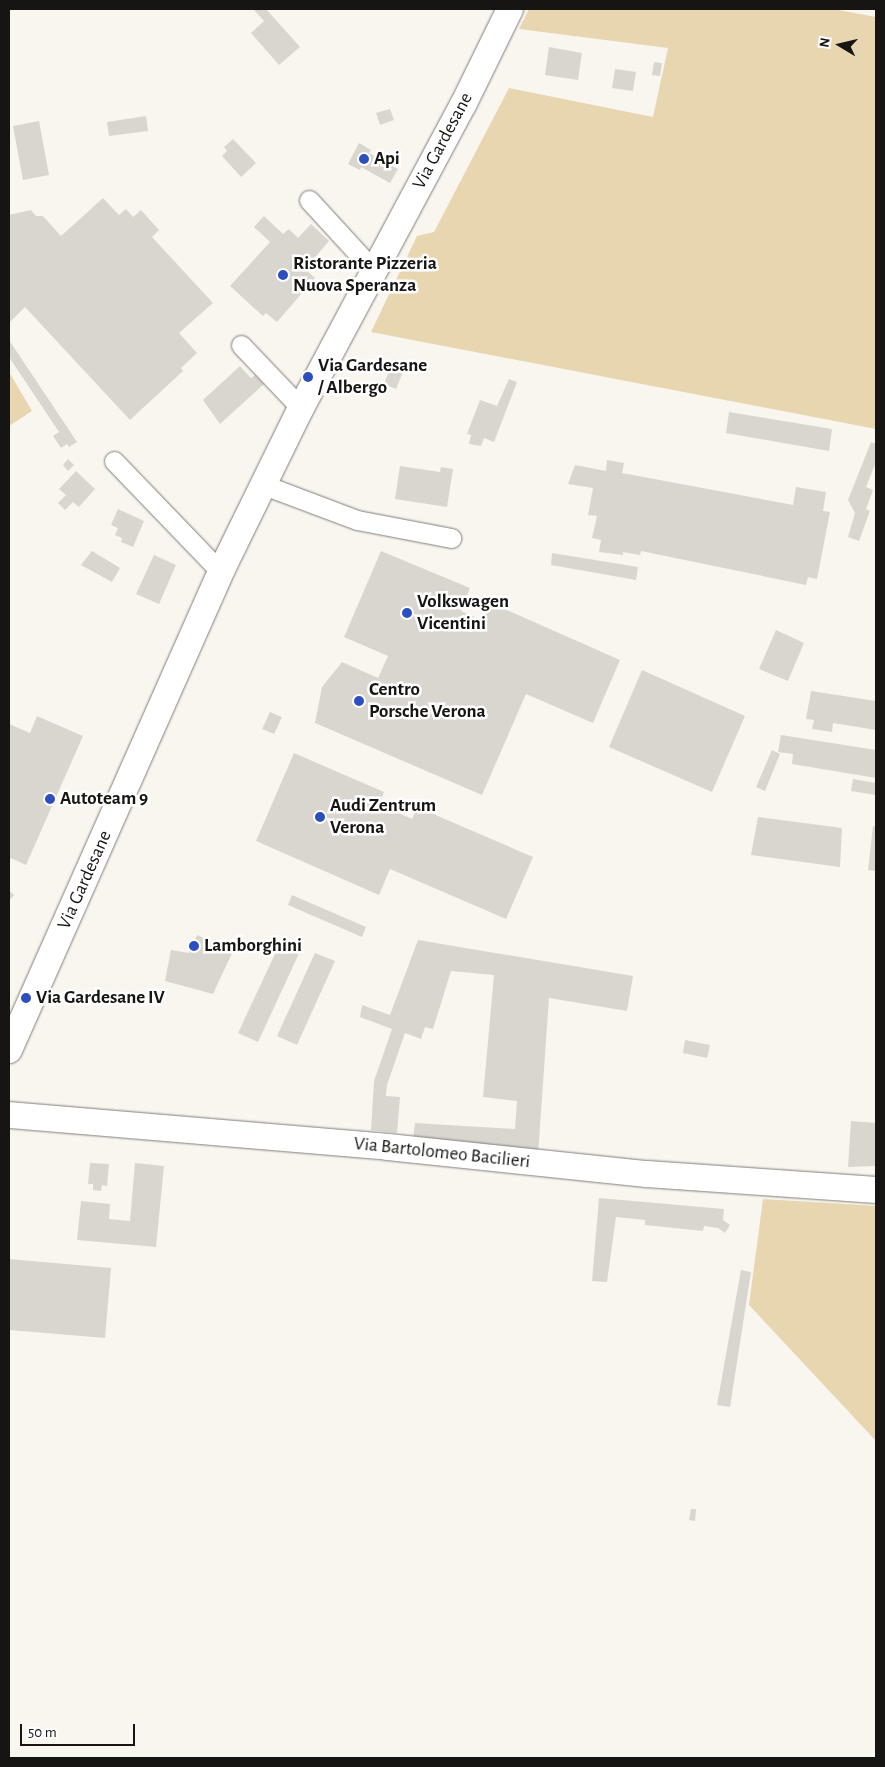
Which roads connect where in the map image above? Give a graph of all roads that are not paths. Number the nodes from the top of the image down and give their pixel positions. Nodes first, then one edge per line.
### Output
1 (510, 9) edge
2 (309, 200) dead end
3 (374, 271) junction
4 (241, 345) dead end
5 (301, 408) junction
6 (114, 461) dead end
7 (264, 486) junction
8 (451, 538) dead end
9 (221, 572) junction
10 (9, 1050) edge
11 (9, 1116) edge
12 (876, 1190) edge

1 - 3 main road, Via Gardesane
2 - 3 street
3 - 5 main road, Via Gardesane
4 - 5 street
5 - 7 main road, Via Gardesane
6 - 9 street
7 - 8 street
7 - 9 main road, Via Gardesane
9 - 10 main road, Via Gardesane
11 - 12 main road, Via Bartolomeo Bacilieri

